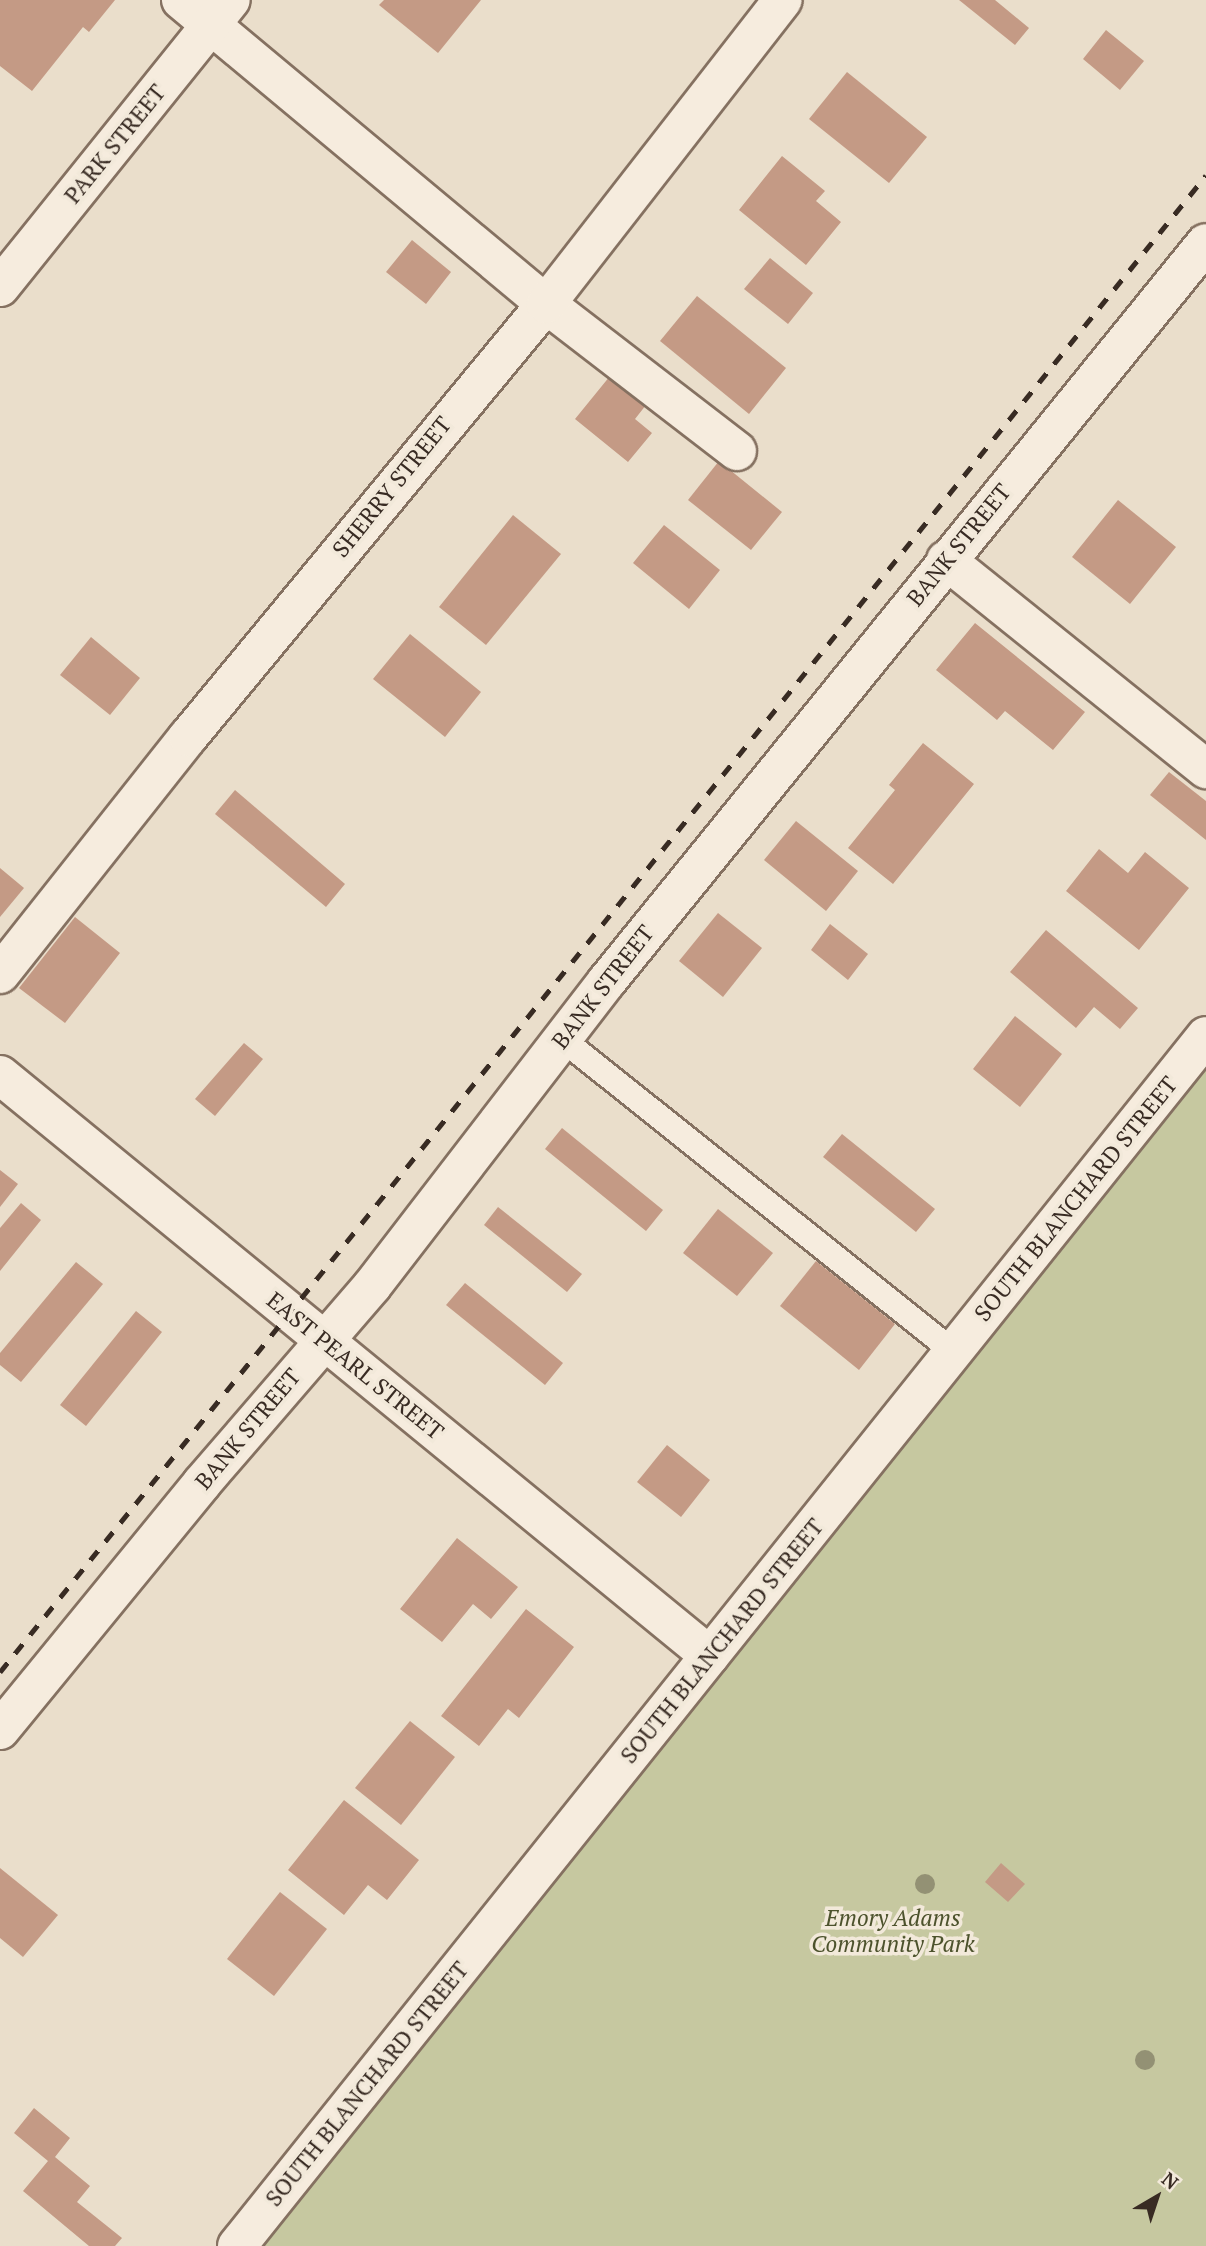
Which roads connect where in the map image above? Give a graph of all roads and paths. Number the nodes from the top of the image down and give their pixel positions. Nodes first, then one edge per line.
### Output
1 (181, 0) edge
2 (783, 0) edge
3 (221, 12) edge
4 (1206, 243) edge
5 (0, 287) edge
6 (547, 304) junction
7 (737, 451) dead end
8 (946, 560) junction
9 (1206, 769) edge
10 (0, 974) edge
11 (1206, 1036) edge
12 (562, 1039) junction
13 (0, 1075) edge
14 (323, 1341) junction
15 (954, 1352) junction
16 (710, 1656) junction
17 (0, 1730) edge
18 (237, 2246) edge

1 - 3 street
2 - 6 street, SHERRY STREET
3 - 5 street, PARK STREET
3 - 6 street
4 - 8 street, BANK STREET
6 - 7 street
6 - 10 street, SHERRY STREET
8 - 9 street
8 - 12 street, BANK STREET
11 - 15 street, SOUTH BLANCHARD STREET
12 - 14 street, BANK STREET
12 - 15 lane
13 - 14 street, EAST PEARL STREET
14 - 16 street, EAST PEARL STREET
14 - 17 street, BANK STREET
15 - 16 street, SOUTH BLANCHARD STREET
16 - 18 street, SOUTH BLANCHARD STREET

